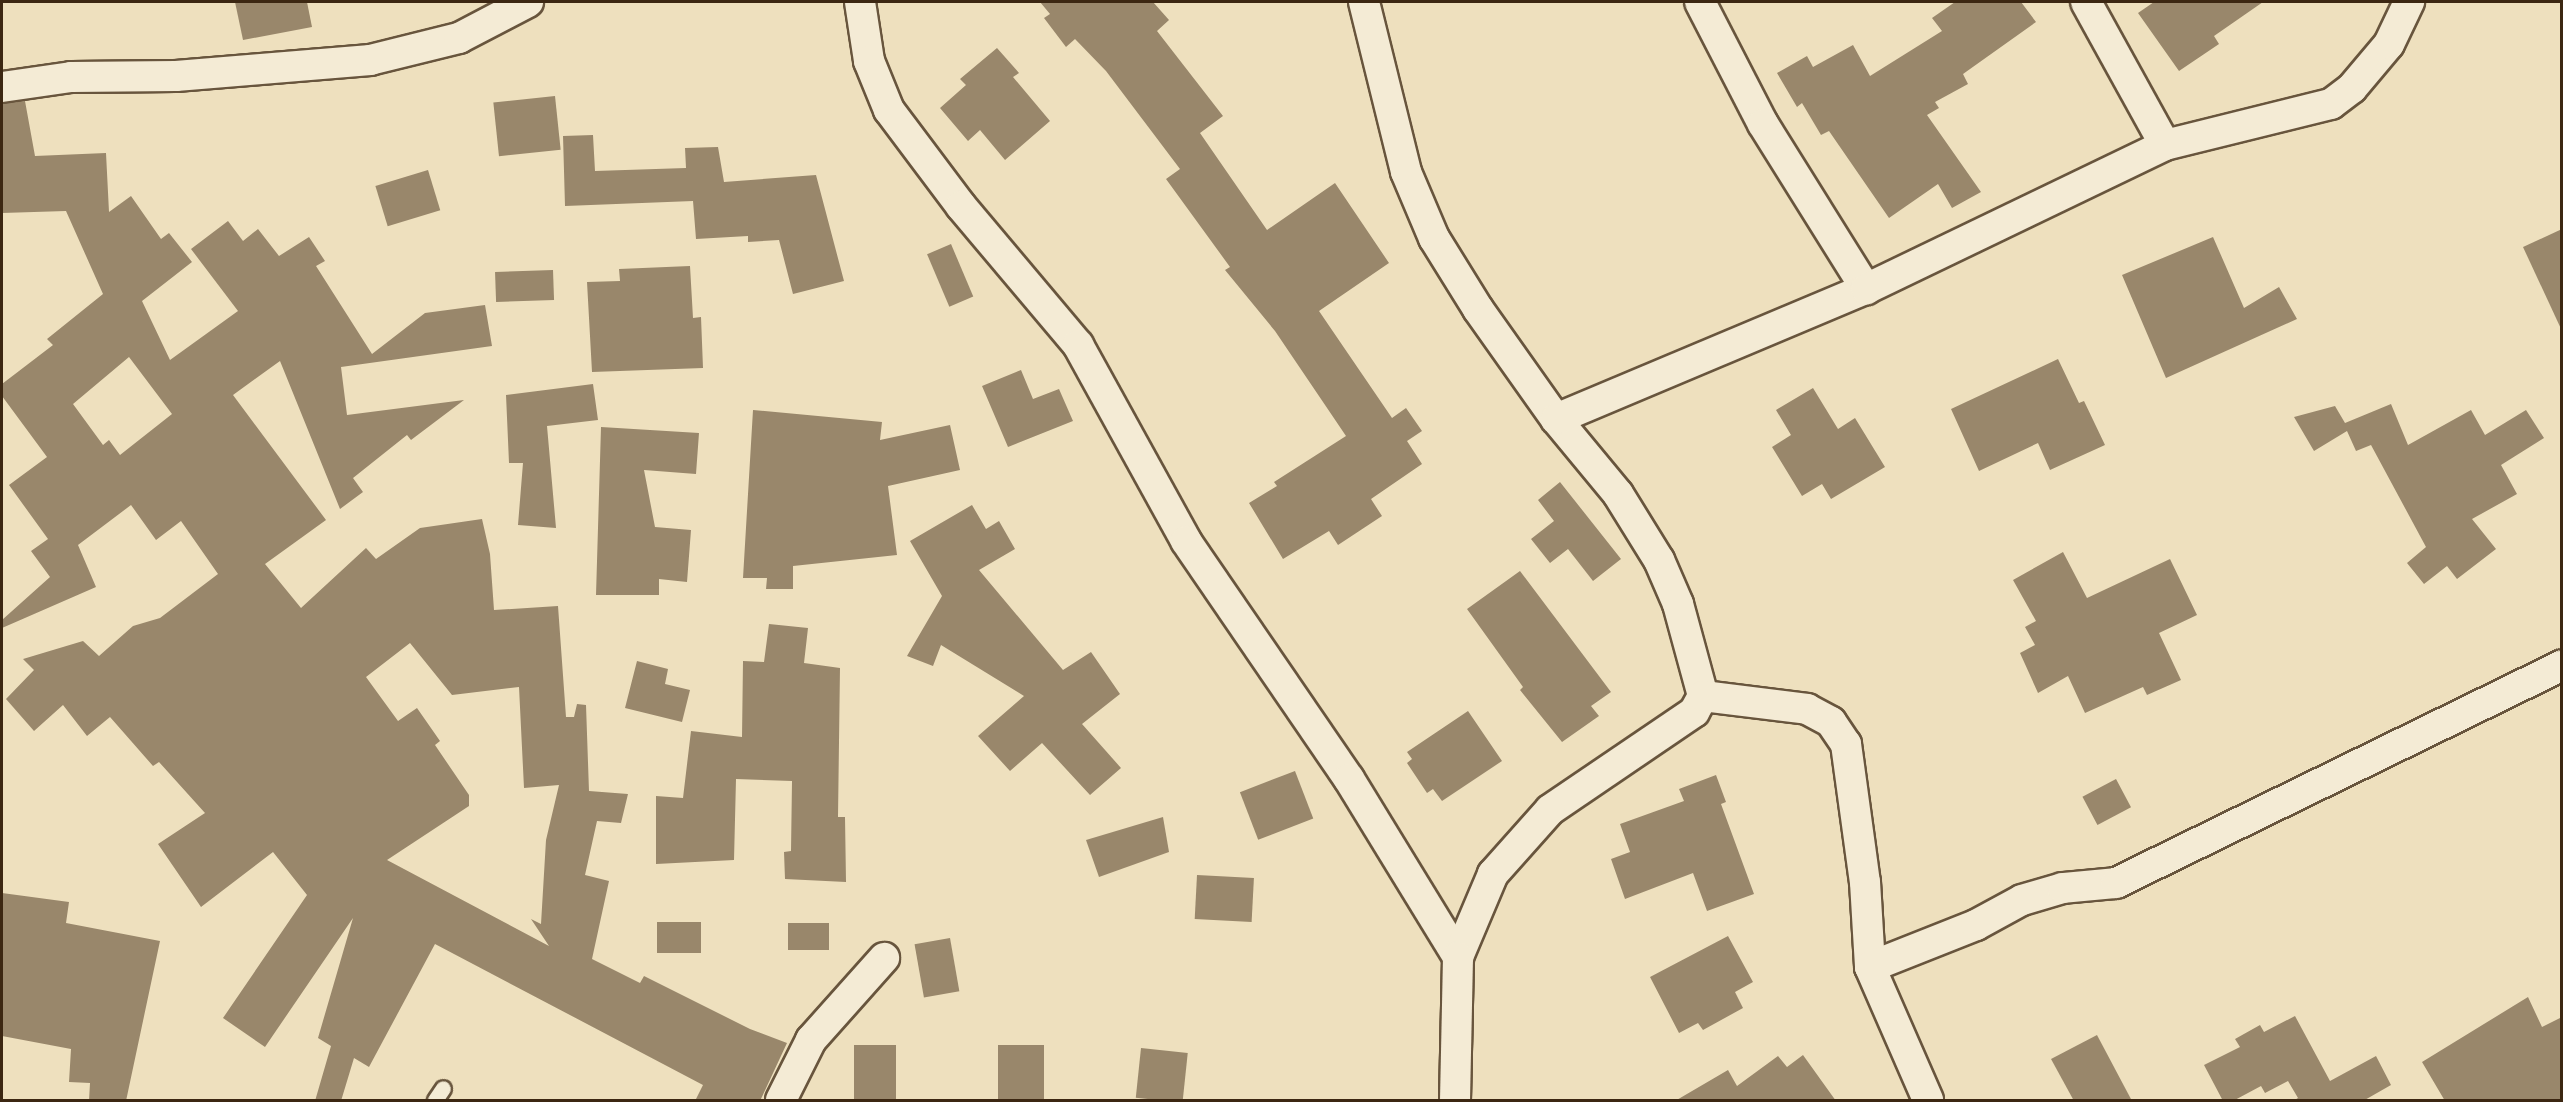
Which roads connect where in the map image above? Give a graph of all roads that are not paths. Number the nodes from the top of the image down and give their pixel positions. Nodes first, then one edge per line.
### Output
1 (528, 2) edge
2 (860, 2) edge
3 (1364, 2) edge
4 (1700, 2) edge
5 (2086, 2) edge
6 (2409, 2) edge
7 (2, 87) edge
8 (2165, 145) junction
9 (1866, 289) junction
10 (1556, 419) junction
11 (2562, 665) edge
12 (1703, 696) junction
13 (1458, 957) junction
14 (884, 958) dead end
15 (1870, 967) junction
16 (781, 1101) edge
17 (1455, 1101) edge
18 (1928, 1101) edge

1 - 7 street
2 - 13 street
3 - 10 street
4 - 9 street
5 - 8 street
6 - 8 street
8 - 9 street
9 - 10 street
10 - 12 street
11 - 15 street
12 - 13 street
12 - 15 street
13 - 17 street
14 - 16 street
15 - 18 street

